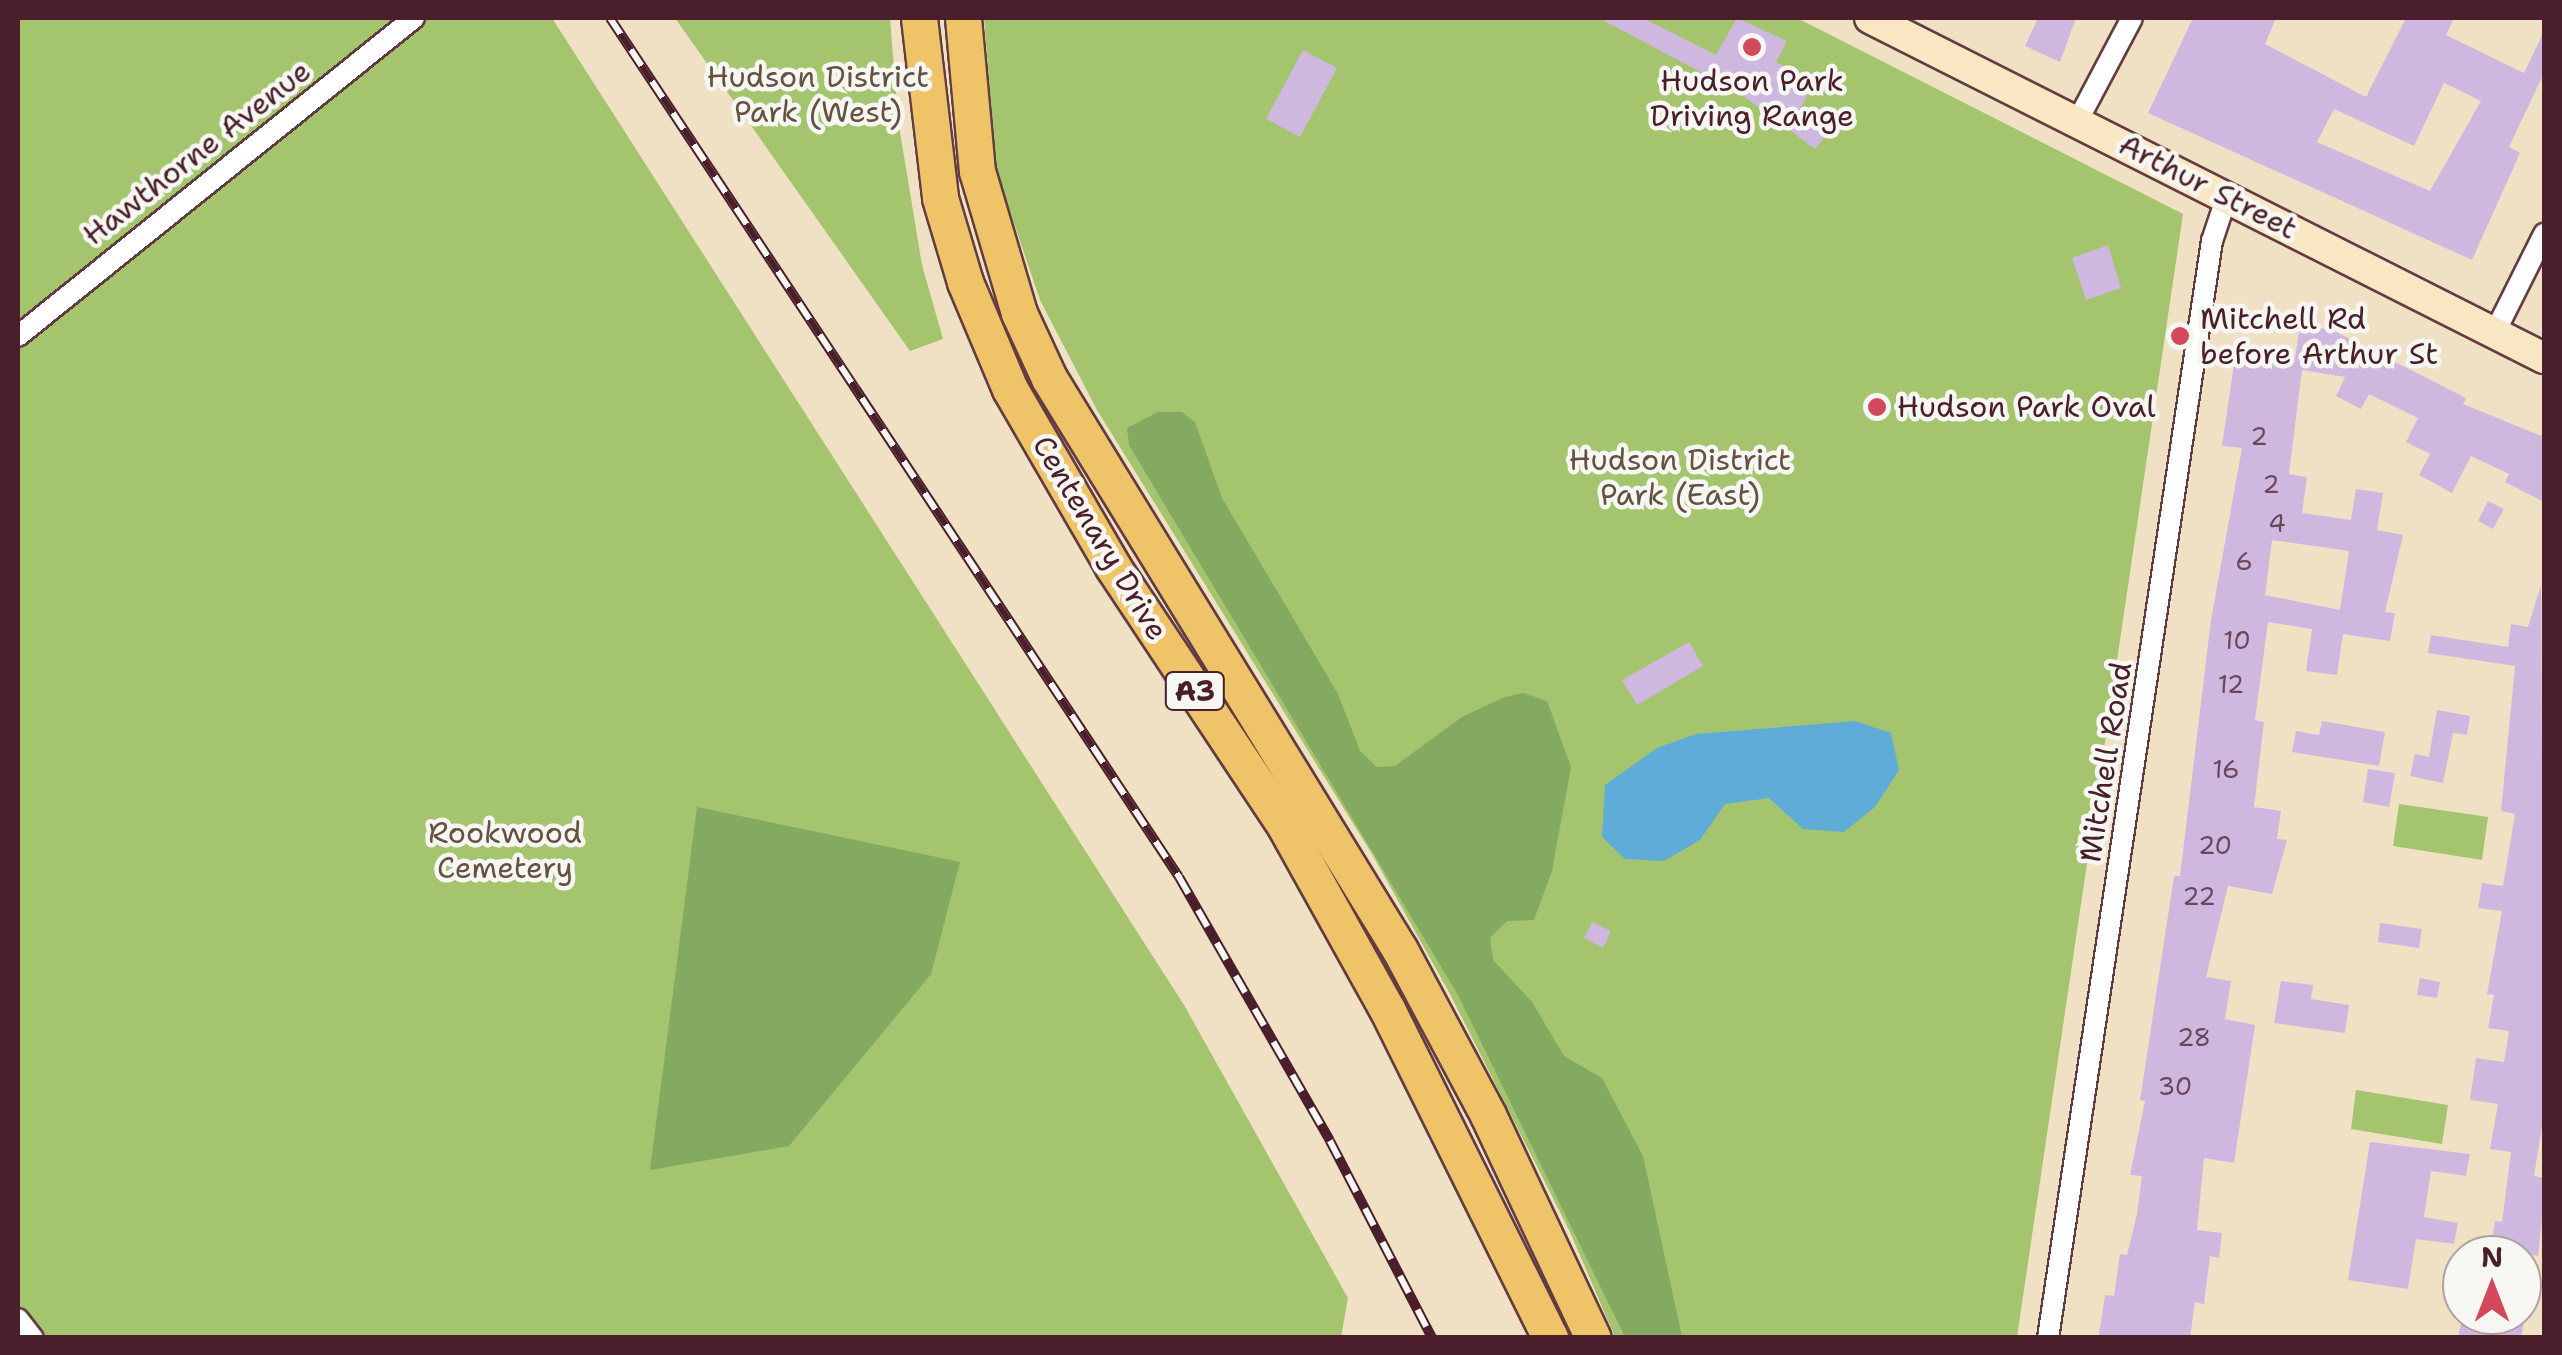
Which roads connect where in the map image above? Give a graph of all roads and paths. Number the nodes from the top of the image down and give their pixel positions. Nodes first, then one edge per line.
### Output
1 (414, 18) edge
2 (919, 18) edge
3 (963, 18) edge
4 (1870, 18) edge
5 (2132, 18) edge
6 (2078, 120) junction
7 (2227, 196) junction
8 (2544, 234) edge
9 (2495, 332) junction
10 (18, 336) edge
11 (2544, 358) edge
12 (18, 1319) edge
13 (33, 1338) edge
14 (1550, 1338) edge
15 (1593, 1338) edge
16 (2048, 1338) edge

1 - 10 street, Hawthorne Avenue
2 - 14 highway, Centenary Drive / A3
3 - 15 highway, Centenary Drive / A3
4 - 6 main road, Arthur Street
5 - 6 street
6 - 7 main road, Arthur Street
7 - 9 main road, Arthur Street
7 - 16 street, Mitchell Road
8 - 9 street
9 - 11 main road, Arthur Street
12 - 13 street

